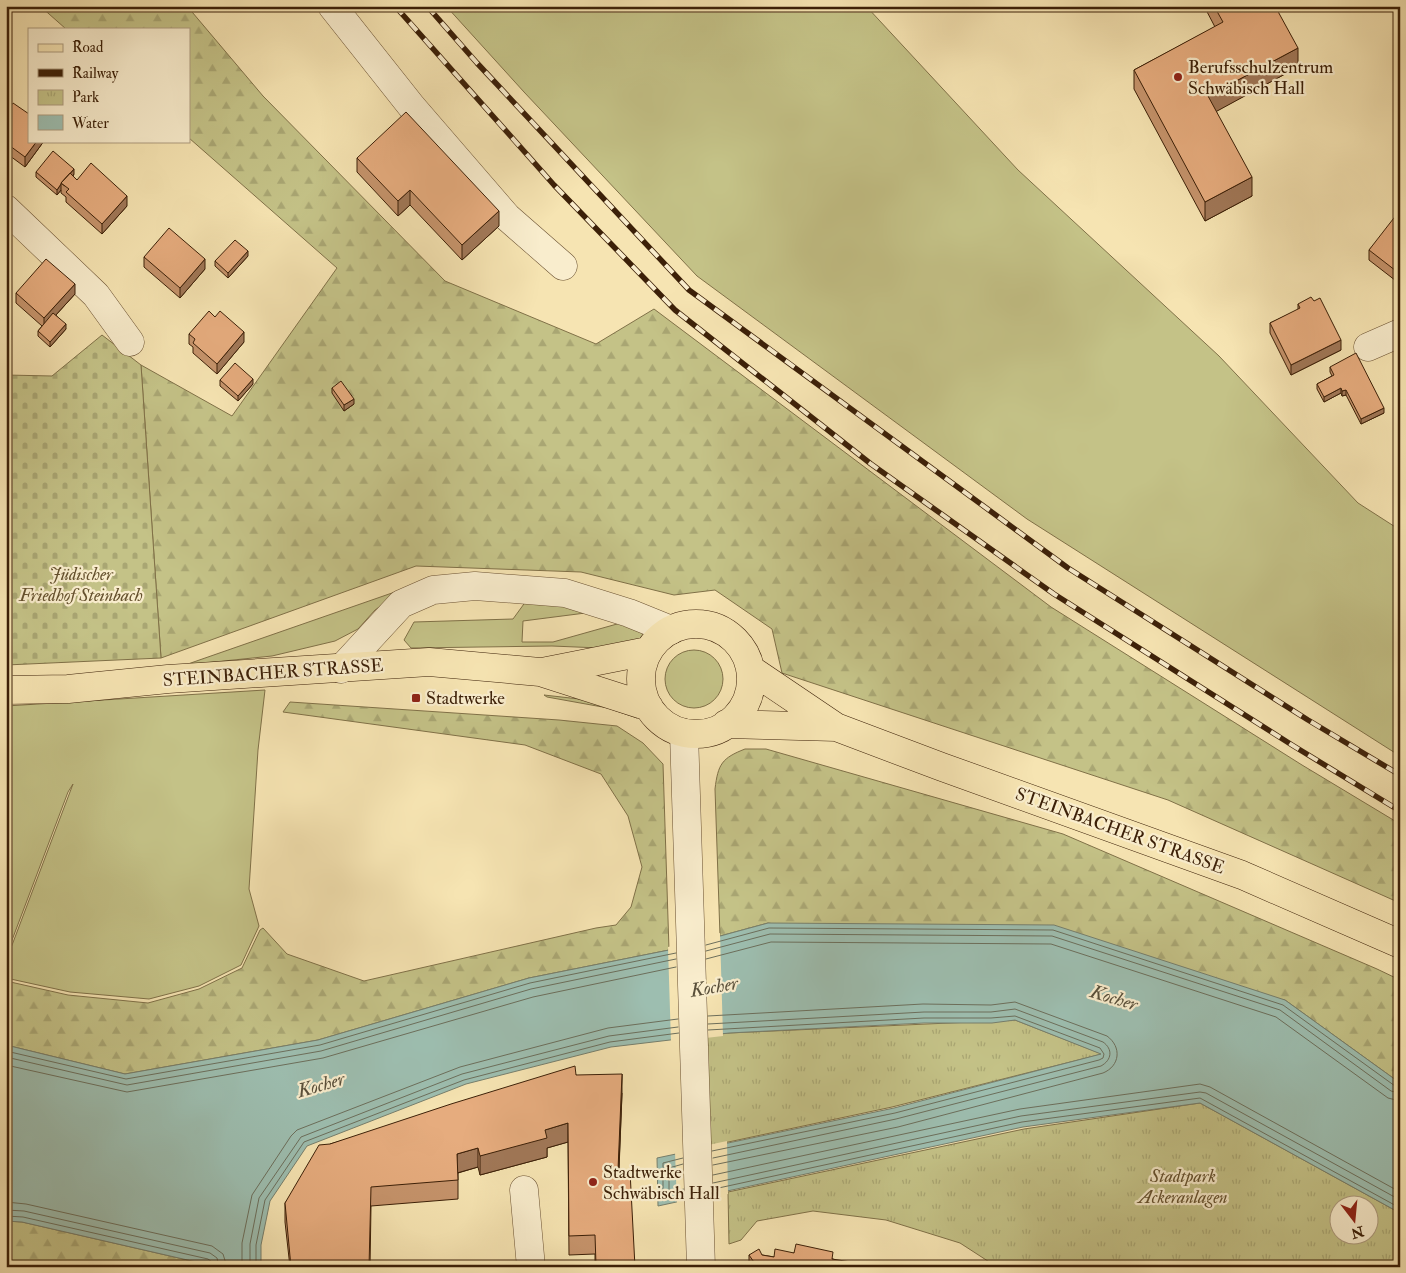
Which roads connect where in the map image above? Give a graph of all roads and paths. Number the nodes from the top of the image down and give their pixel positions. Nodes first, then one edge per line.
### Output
1 (332, 6) edge
2 (6, 209) edge
3 (563, 266) dead end
4 (1400, 332) edge
5 (130, 342) dead end
6 (1368, 347) dead end
7 (670, 630) junction
8 (648, 651) junction
9 (340, 669) junction
10 (750, 669) junction
11 (540, 672) junction
12 (6, 690) edge
13 (649, 707) junction
14 (726, 724) junction
15 (836, 726) junction
16 (684, 733) junction
17 (1400, 944) edge
18 (524, 1190) dead end
19 (531, 1267) edge
20 (701, 1267) edge

1 - 3 street
2 - 5 street
4 - 6 street
7 - 8 main road
7 - 9 street
7 - 10 main road
8 - 11 main road, STEINBACHER STRASSE
8 - 13 main road
9 - 11 main road, STEINBACHER STRASSE
9 - 12 main road, STEINBACHER STRASSE
10 - 14 main road
10 - 15 main road, STEINBACHER STRASSE
11 - 13 main road, STEINBACHER STRASSE
13 - 16 main road
14 - 15 main road, STEINBACHER STRASSE
14 - 16 main road
15 - 17 main road, STEINBACHER STRASSE
16 - 20 street
18 - 19 street

